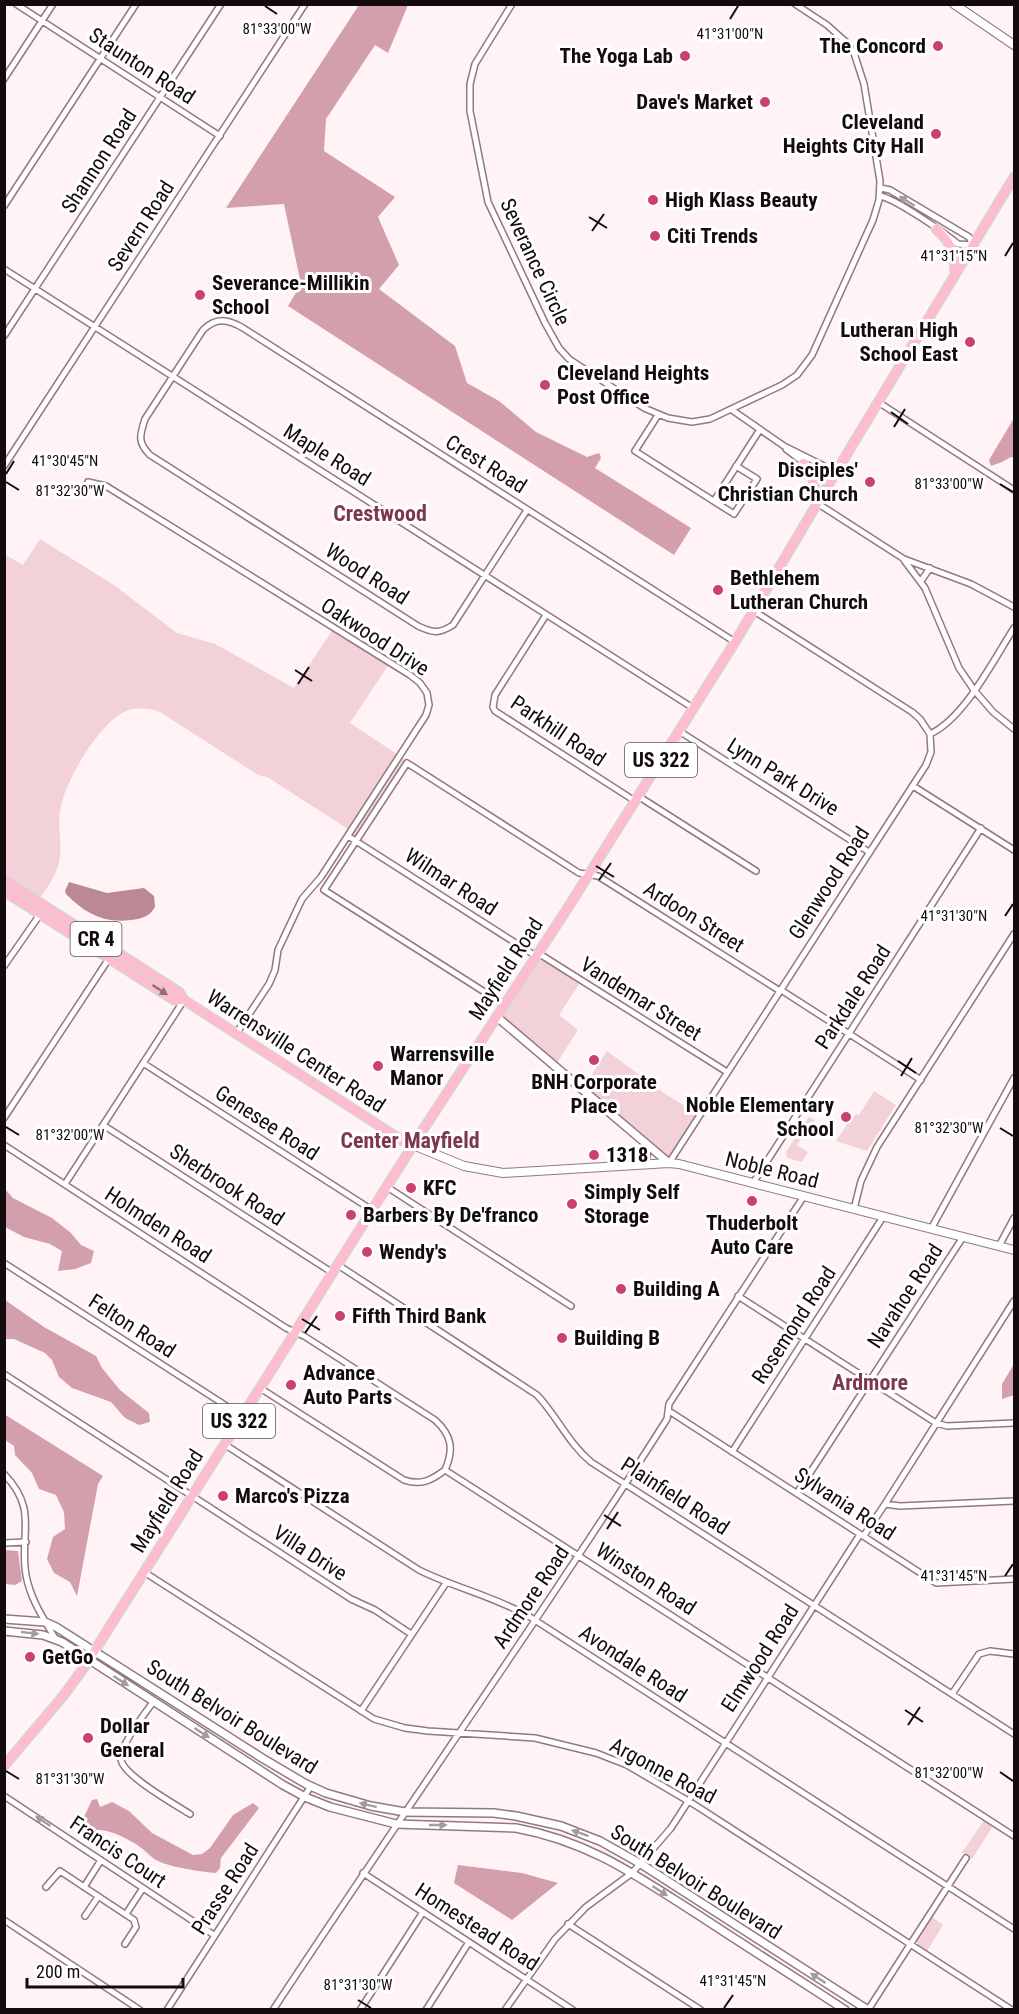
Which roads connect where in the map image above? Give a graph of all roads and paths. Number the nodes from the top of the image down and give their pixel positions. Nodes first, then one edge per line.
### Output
1 (16, 4) edge
2 (53, 4) edge
3 (136, 4) edge
4 (221, 4) edge
5 (305, 4) edge
6 (512, 4) edge
7 (795, 4) edge
8 (954, 4) edge
9 (42, 21) junction
10 (1014, 45) edge
11 (100, 59) junction
12 (4, 79) edge
13 (160, 98) junction
14 (220, 136) junction
15 (1014, 177) edge
16 (881, 188) junction
17 (880, 196) junction
18 (4, 206) edge
19 (925, 212) junction
20 (920, 219) junction
21 (936, 229) junction
22 (973, 245) junction
23 (4, 269) edge
24 (955, 274) junction
25 (36, 289) junction
26 (95, 327) junction
27 (4, 336) edge
28 (173, 377) junction
29 (878, 402) junction
30 (732, 410) junction
31 (658, 415) junction
32 (759, 431) junction
33 (784, 446) junction
34 (803, 463) junction
35 (4, 466) edge
36 (736, 466) junction
37 (833, 477) junction
38 (88, 482) dead end
39 (1014, 490) edge
40 (714, 501) junction
41 (818, 502) junction
42 (527, 510) junction
43 (904, 559) junction
44 (930, 568) junction
45 (484, 575) junction
46 (921, 581) junction
47 (1014, 607) edge
48 (754, 611) junction
49 (546, 615) junction
50 (1014, 628) edge
51 (735, 642) junction
52 (974, 690) junction
53 (693, 708) junction
54 (1014, 729) edge
55 (679, 731) junction
56 (930, 734) junction
57 (913, 786) junction
58 (636, 799) junction
59 (981, 828) junction
60 (348, 836) junction
61 (356, 841) junction
62 (1014, 850) edge
63 (869, 852) junction
64 (756, 871) dead end
65 (589, 874) junction
66 (4, 880) edge
67 (4, 891) edge
68 (43, 910) junction
69 (1014, 934) edge
70 (112, 955) junction
71 (537, 955) junction
72 (4, 966) edge
73 (780, 990) junction
74 (184, 1000) junction
75 (505, 1005) junction
76 (497, 1017) junction
77 (236, 1034) junction
78 (849, 1034) junction
79 (143, 1063) junction
80 (727, 1072) junction
81 (1014, 1078) edge
82 (921, 1080) junction
83 (4, 1118) edge
84 (103, 1125) junction
85 (4, 1145) edge
86 (413, 1145) junction
87 (646, 1145) junction
88 (669, 1163) junction
89 (638, 1164) junction
90 (753, 1183) junction
91 (65, 1184) junction
92 (387, 1187) junction
93 (804, 1196) junction
94 (854, 1209) junction
95 (372, 1210) junction
96 (883, 1217) junction
97 (1014, 1218) edge
98 (930, 1229) junction
99 (963, 1237) junction
100 (999, 1246) junction
101 (1014, 1250) edge
102 (4, 1263) edge
103 (335, 1269) junction
104 (738, 1296) junction
105 (1014, 1301) edge
106 (571, 1306) dead end
107 (295, 1333) junction
108 (804, 1339) junction
109 (4, 1374) edge
110 (870, 1381) junction
111 (260, 1388) junction
112 (669, 1411) junction
113 (242, 1416) junction
114 (936, 1423) junction
115 (1014, 1423) edge
116 (224, 1444) junction
117 (732, 1452) junction
118 (445, 1470) junction
119 (4, 1474) edge
120 (625, 1484) junction
121 (797, 1493) junction
122 (192, 1496) junction
123 (1014, 1501) edge
124 (885, 1504) junction
125 (862, 1535) junction
126 (26, 1542) junction
127 (4, 1543) edge
128 (579, 1556) junction
129 (144, 1572) junction
130 (1014, 1579) edge
131 (446, 1583) junction
132 (814, 1605) junction
133 (4, 1619) edge
134 (535, 1621) junction
135 (45, 1622) junction
136 (4, 1631) edge
137 (411, 1634) junction
138 (55, 1638) junction
139 (1014, 1654) edge
140 (92, 1656) junction
141 (768, 1677) junction
142 (952, 1694) junction
143 (153, 1702) junction
144 (361, 1711) junction
145 (459, 1733) junction
146 (1014, 1734) edge
147 (725, 1743) junction
148 (4, 1766) edge
149 (311, 1786) junction
150 (4, 1796) edge
151 (305, 1797) junction
152 (689, 1801) junction
153 (405, 1812) junction
154 (190, 1814) dead end
155 (396, 1824) junction
156 (1014, 1836) edge
157 (966, 1858) dead end
158 (101, 1860) junction
159 (641, 1864) junction
160 (363, 1873) junction
161 (632, 1873) junction
162 (947, 1886) junction
163 (46, 1887) dead end
164 (84, 1887) junction
165 (143, 1888) junction
166 (98, 1897) junction
167 (423, 1912) junction
168 (126, 1914) junction
169 (85, 1916) dead end
170 (4, 1920) edge
171 (568, 1924) junction
172 (1014, 1929) edge
173 (214, 1935) junction
174 (469, 1942) junction
175 (125, 1944) dead end
176 (910, 1944) junction
177 (527, 1979) junction
178 (140, 2010) edge
179 (166, 2010) edge
180 (273, 2010) edge
181 (360, 2010) edge
182 (426, 2010) edge
183 (506, 2010) edge
184 (573, 2010) edge
185 (701, 2010) edge
186 (845, 2010) edge
187 (868, 2010) edge
188 (1012, 2010) edge

1 - 9 street, Staunton Road
2 - 9 street
3 - 11 street
4 - 13 street, Shannon Road
5 - 14 street, Severn Road
6 - 31 street, Severance Circle
7 - 16 street, Severance Circle
8 - 10 main road
9 - 11 street, Staunton Road
9 - 12 street
11 - 13 street, Staunton Road
11 - 18 street
13 - 14 street, Staunton Road
13 - 25 street, Shannon Road
14 - 26 street, Severn Road
15 - 22 main road, Mayfield Road / US 322
16 - 17 street, Severance Circle
19 -> 16 street
17 - 20 street
17 - 30 street, Severance Circle
19 - 20 street
19 - 22 street
20 - 21 street
21 - 22 street
21 - 24 main road
22 - 24 main road, Mayfield Road / US 322
23 - 25 street, Maple Road
24 - 29 main road, Mayfield Road / US 322
25 - 26 street, Maple Road
25 - 27 street, Shannon Road
26 - 28 street, Maple Road
26 - 35 street, Severn Road
28 - 42 street, Crest Road
28 - 45 street, Maple Road
28 - 45 street, Wood Road
29 - 37 main road, Mayfield Road / US 322
29 - 39 street
30 - 31 street, Severance Circle
30 - 32 street
31 - 40 street
32 - 33 street
32 - 36 street
33 - 34 street
33 - 37 street
34 - 37 street
34 - 41 main road
36 - 40 street
36 - 40 street
37 - 41 main road, Mayfield Road / US 322
38 - 60 street, Oakwood Drive
41 - 43 street
41 - 48 main road, Mayfield Road / US 322
42 - 45 street, Wood Road
42 - 51 street, Crest Road
43 - 44 street
43 - 46 street
44 - 46 street
44 - 47 street
45 - 49 street, Maple Road
46 - 52 street
48 - 51 main road, Mayfield Road / US 322
48 - 56 street
49 - 53 street, Maple Road
49 - 58 street, Parkhill Road
50 - 52 street
51 - 53 main road, Mayfield Road / US 322
52 - 54 street
52 - 56 street
53 - 55 main road, Mayfield Road / US 322
55 - 58 main road, Mayfield Road / US 322
55 - 63 street, Lynn Park Drive
56 - 57 street, Glenwood Road
57 - 59 street
57 - 63 street, Glenwood Road
58 - 64 street
58 - 65 main road, Mayfield Road / US 322
59 - 62 street
59 - 78 street, Parkdale Road
60 - 61 street, Wilmar Road
60 - 77 street, Oakwood Drive
61 - 65 street, Ardoon Street
61 - 71 street, Wilmar Road
61 - 75 street
63 - 73 street, Glenwood Road
65 - 71 main road, Mayfield Road / US 322
65 - 73 street, Ardoon Street
66 - 68 main road, Warrensville Center Road / CR 4
67 - 68 main road, Warrensville Center Road / CR 4
68 - 70 main road, Warrensville Center Road / CR 4
68 - 72 street
69 - 82 street
70 - 74 main road, Warrensville Center Road / CR 4
70 - 83 street
71 - 75 main road, Mayfield Road / US 322
71 - 80 street, Vandemar Street
73 - 78 street, Ardoon Street
73 - 80 street, Glenwood Road
74 - 77 main road, Warrensville Center Road / CR 4
74 - 79 street
75 - 76 main road, Mayfield Road / US 322
76 - 86 main road, Mayfield Road / US 322
76 - 87 street, Noble Road
77 - 86 main road, Warrensville Center Road / CR 4
78 - 82 street, Ardoon Street
78 - 90 street, Parkdale Road
79 - 84 street
79 - 95 street, Genesee Road
80 - 88 street, Glenwood Road
81 - 98 street
82 - 94 street
84 - 91 street
84 - 103 street, Sherbrook Road
85 - 91 street, Holmden Road
86 - 89 main road, Warrensville Center Road
86 - 92 main road, Mayfield Road / US 322
87 - 88 street, Noble Road
87 - 89 street
88 - 89 main road, Warrensville Center Road
88 - 90 main road, Noble Road
90 - 93 main road, Noble Road
91 - 107 street, Holmden Road
92 - 95 main road, Mayfield Road / US 322
92 - 106 street
93 - 94 main road, Noble Road
93 - 104 street, Ardmore Road
94 - 96 main road, Noble Road
95 - 103 main road, Mayfield Road / US 322
96 - 98 main road, Noble Road
96 - 108 street, Rosemond Road
97 - 100 street
98 - 99 main road, Noble Road
99 - 100 main road, Noble Road
99 - 110 street, Navahoe Road
100 - 101 main road, Noble Road
102 - 113 street, Felton Road
103 - 107 main road, Mayfield Road / US 322
103 - 120 street, Plainfield Road
104 - 108 street
104 - 112 street, Ardmore Road
105 - 114 street, Elmwood Road
107 - 111 main road, Mayfield Road / US 322
107 - 118 street
108 - 110 street
108 - 117 street, Rosemond Road
109 - 122 street, Villa Drive
110 - 114 street
110 - 121 street, Navahoe Road
111 - 113 main road, Mayfield Road / US 322
111 - 118 street
112 - 117 street, Sylvania Road
112 - 120 street, Ardmore Road
113 - 116 main road, Mayfield Road / US 322
114 - 115 street
114 - 124 street, Elmwood Road
116 - 122 main road, Mayfield Road / US 322
116 - 131 street, Avondale Road
117 - 121 street, Sylvania Road
118 - 128 street, Winston Road
119 - 126 street
120 - 128 street, Ardmore Road
120 - 132 street, Plainfield Road
121 - 125 street, Sylvania Road
122 - 129 main road, Mayfield Road / US 322
122 - 137 street, Villa Drive
123 - 124 street
124 - 125 street, Elmwood Road
125 - 130 street, Sylvania Road
125 - 132 street, Elmwood Road
126 - 127 street
126 - 135 street
128 - 134 street, Ardmore Road
128 - 141 street, Winston Road
129 - 140 main road, Mayfield Road / US 322
129 - 144 street, Argonne Road
131 - 134 street, Avondale Road
131 - 137 street
132 - 141 street, Elmwood Road
132 - 142 street, Plainfield Road
133 - 135 street, South Belvoir Boulevard
134 - 145 street, Ardmore Road
134 - 147 street, Avondale Road
135 - 138 street
135 - 140 street, South Belvoir Boulevard
136 -> 138 street, South Belvoir Boulevard
137 - 144 street
138 - 140 street, South Belvoir Boulevard
139 - 142 street
140 -> 143 street, South Belvoir Boulevard
140 - 148 main road, Mayfield Road / US 322
140 - 149 street, South Belvoir Boulevard
141 - 147 street, Elmwood Road
141 - 156 street, Winston Road
142 - 146 street, Plainfield Road
143 -> 151 street, South Belvoir Boulevard
143 - 154 street
144 - 145 street, Argonne Road
145 - 152 street, Argonne Road
145 - 153 street, Ardmore Road
147 - 152 street, Elmwood Road
147 - 162 street, Avondale Road
149 - 151 street, Prasse Road
153 -> 149 street, South Belvoir Boulevard
158 -> 150 street, Francis Court
151 - 155 street, South Belvoir Boulevard
151 - 173 street, Prasse Road
152 - 159 street, Elmwood Road
152 - 176 street, Argonne Road
153 - 155 street, Ardmore Road
159 -> 153 street, South Belvoir Boulevard
155 - 160 street, Ardmore Road
155 -> 161 street, South Belvoir Boulevard
157 - 162 street
158 - 164 street
158 - 165 street, Francis Court
159 - 161 street, Elmwood Road
187 -> 159 street, South Belvoir Boulevard
160 - 167 street, Homestead Road
160 - 180 street, Ardmore Road
161 - 171 street, Elmwood Road
161 -> 186 street, South Belvoir Boulevard
162 - 172 street, Avondale Road
162 - 176 street
163 - 164 street
164 - 166 street
165 - 168 street
165 - 173 street, Francis Court
166 - 168 street
166 - 169 street
167 - 174 street, Homestead Road
167 - 181 street
168 - 175 street
170 - 178 street
171 - 177 street, Elmwood Road
171 - 185 street
173 - 179 street, Prasse Road
174 - 177 street, Homestead Road
174 - 182 street
176 - 187 street
176 - 188 street, Argonne Road
177 - 183 street, Elmwood Road
177 - 184 street, Homestead Road

